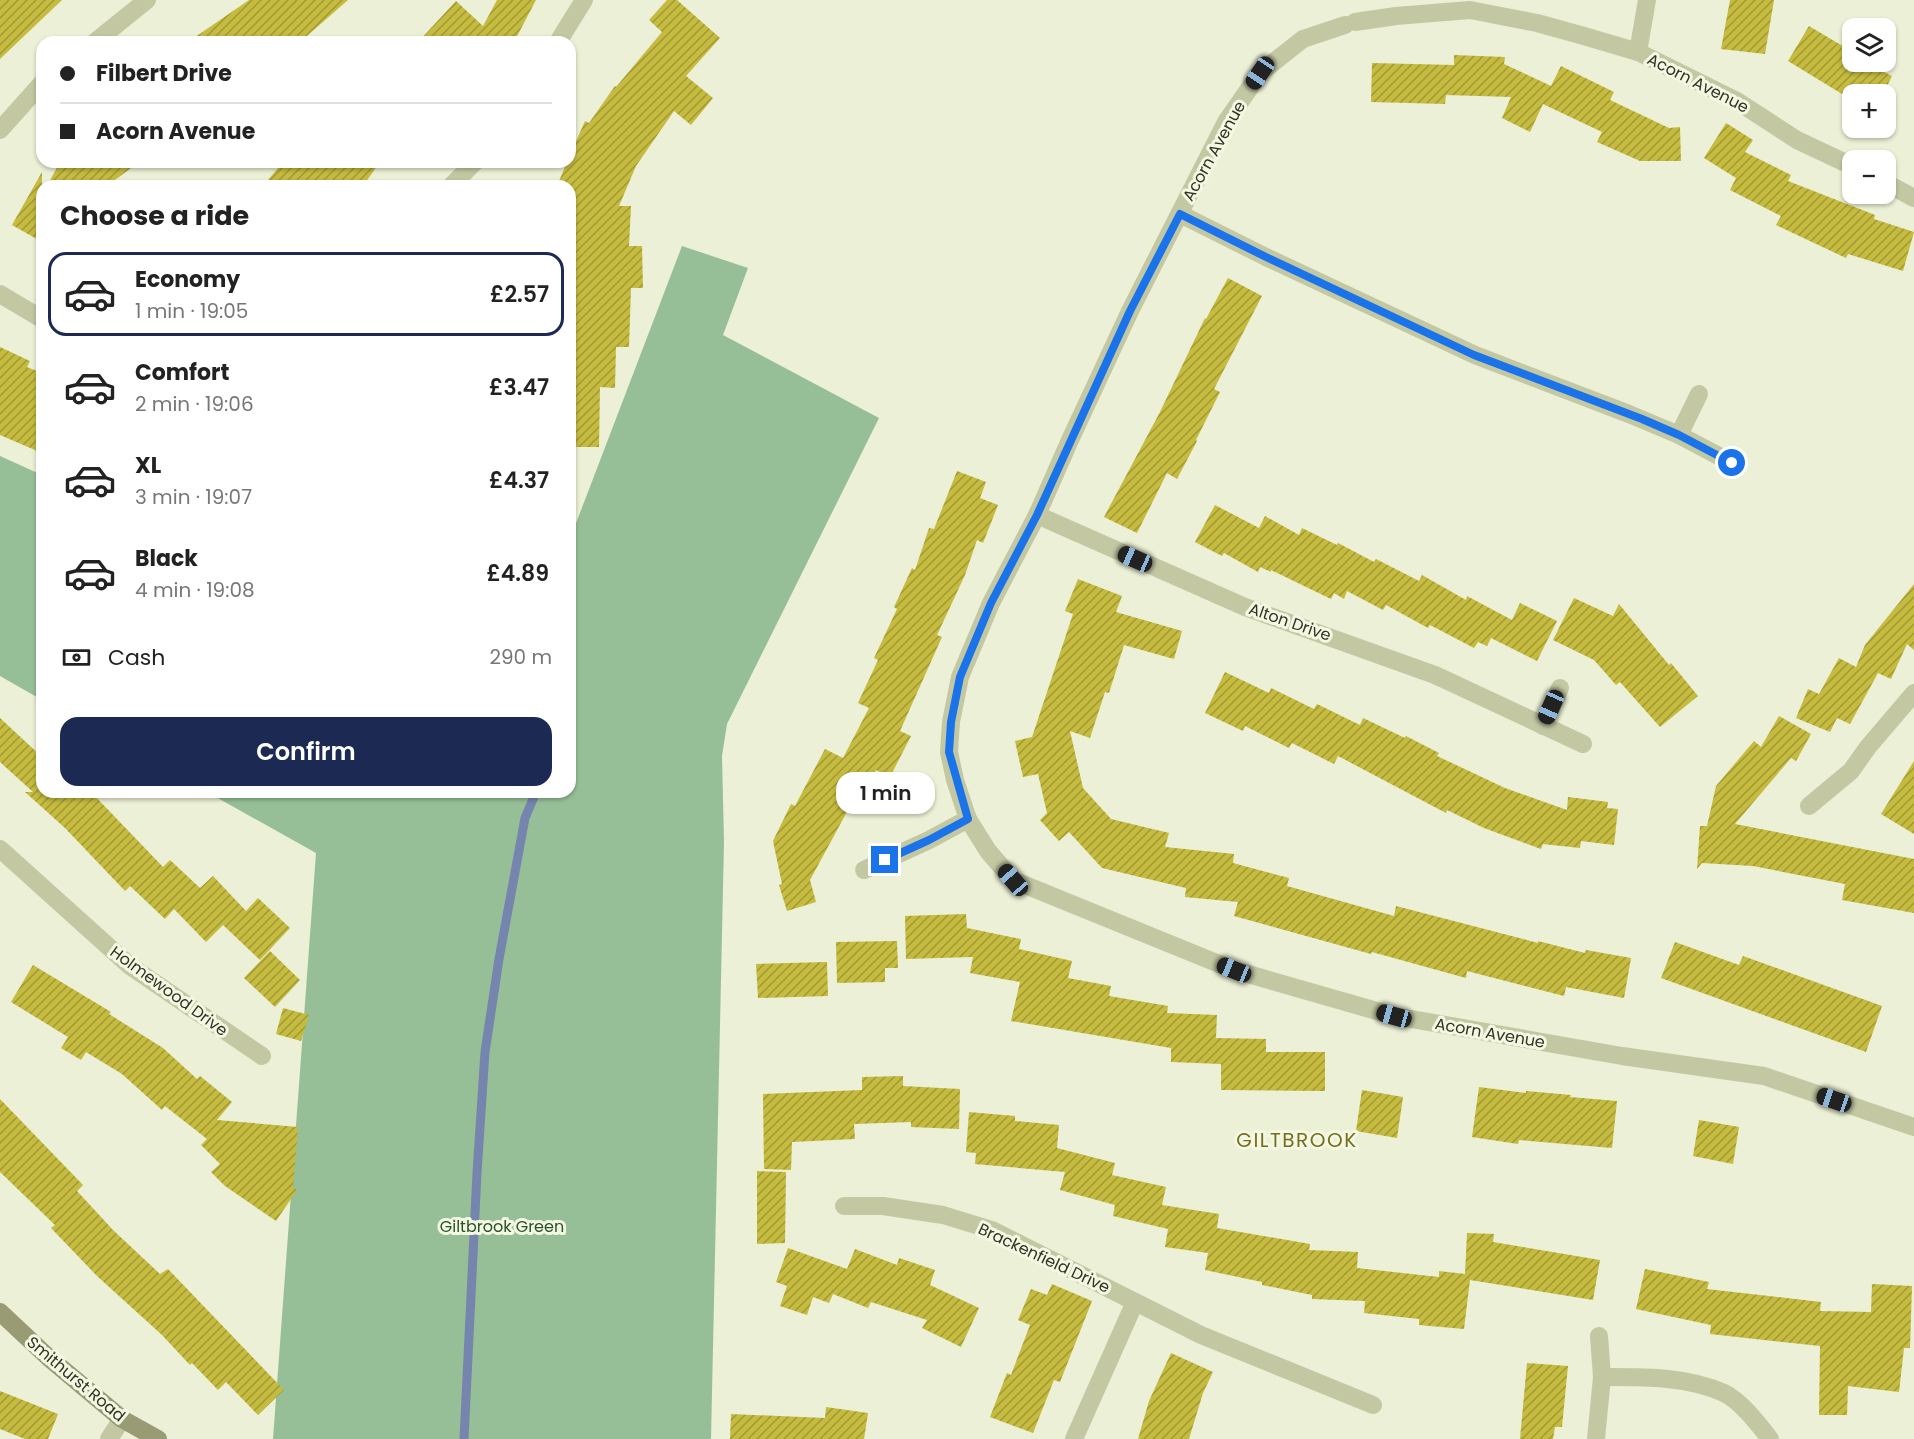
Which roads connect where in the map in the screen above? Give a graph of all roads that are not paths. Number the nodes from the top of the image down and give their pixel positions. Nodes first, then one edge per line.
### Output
1 (147, 0) edge
2 (584, 0) edge
3 (1647, 0) edge
4 (102, 36) edge
5 (562, 36) edge
6 (1638, 52) junction
7 (36, 90) edge
8 (0, 130) edge
9 (1842, 161) edge
10 (469, 168) edge
11 (457, 180) edge
12 (1896, 188) edge
13 (1914, 198) edge
14 (1180, 214) junction
15 (0, 294) edge
16 (36, 315) edge
17 (1699, 394) dead end
18 (1679, 435) junction
19 (1732, 463) dead end
20 (1037, 515) junction
21 (1560, 688) dead end
22 (1914, 693) edge
23 (1543, 726) junction
24 (1582, 744) dead end
25 (1809, 806) dead end
26 (968, 819) junction
27 (0, 849) edge
28 (864, 870) dead end
29 (262, 1056) dead end
30 (1914, 1127) edge
31 (844, 1206) dead end
32 (1135, 1302) junction
33 (0, 1312) edge
34 (1599, 1336) dead end
35 (1602, 1377) junction
36 (1373, 1405) dead end
37 (123, 1419) junction
38 (110, 1439) edge
39 (158, 1439) edge
40 (1074, 1439) edge
41 (1596, 1439) edge
42 (1770, 1439) edge

1 - 4 street
2 - 5 street
3 - 6 street
6 - 9 street, Acorn Avenue
6 - 14 street, Acorn Avenue
7 - 8 street
10 - 11 street
12 - 13 street
14 - 18 street
14 - 20 street, Acorn Avenue
15 - 16 street
17 - 18 street
18 - 19 street
20 - 23 street, Alton Drive
20 - 26 street, Acorn Avenue
21 - 23 street
22 - 25 street
23 - 24 street, Alton Drive
26 - 28 street
26 - 30 street, Acorn Avenue
27 - 29 street, Holmewood Drive
31 - 32 street, Brackenfield Drive
32 - 36 street, Brackenfield Drive
32 - 40 street
33 - 37 street, Smithurst Road
34 - 35 street
35 - 41 street
35 - 42 street
37 - 38 street
37 - 39 street, Smithurst Road

